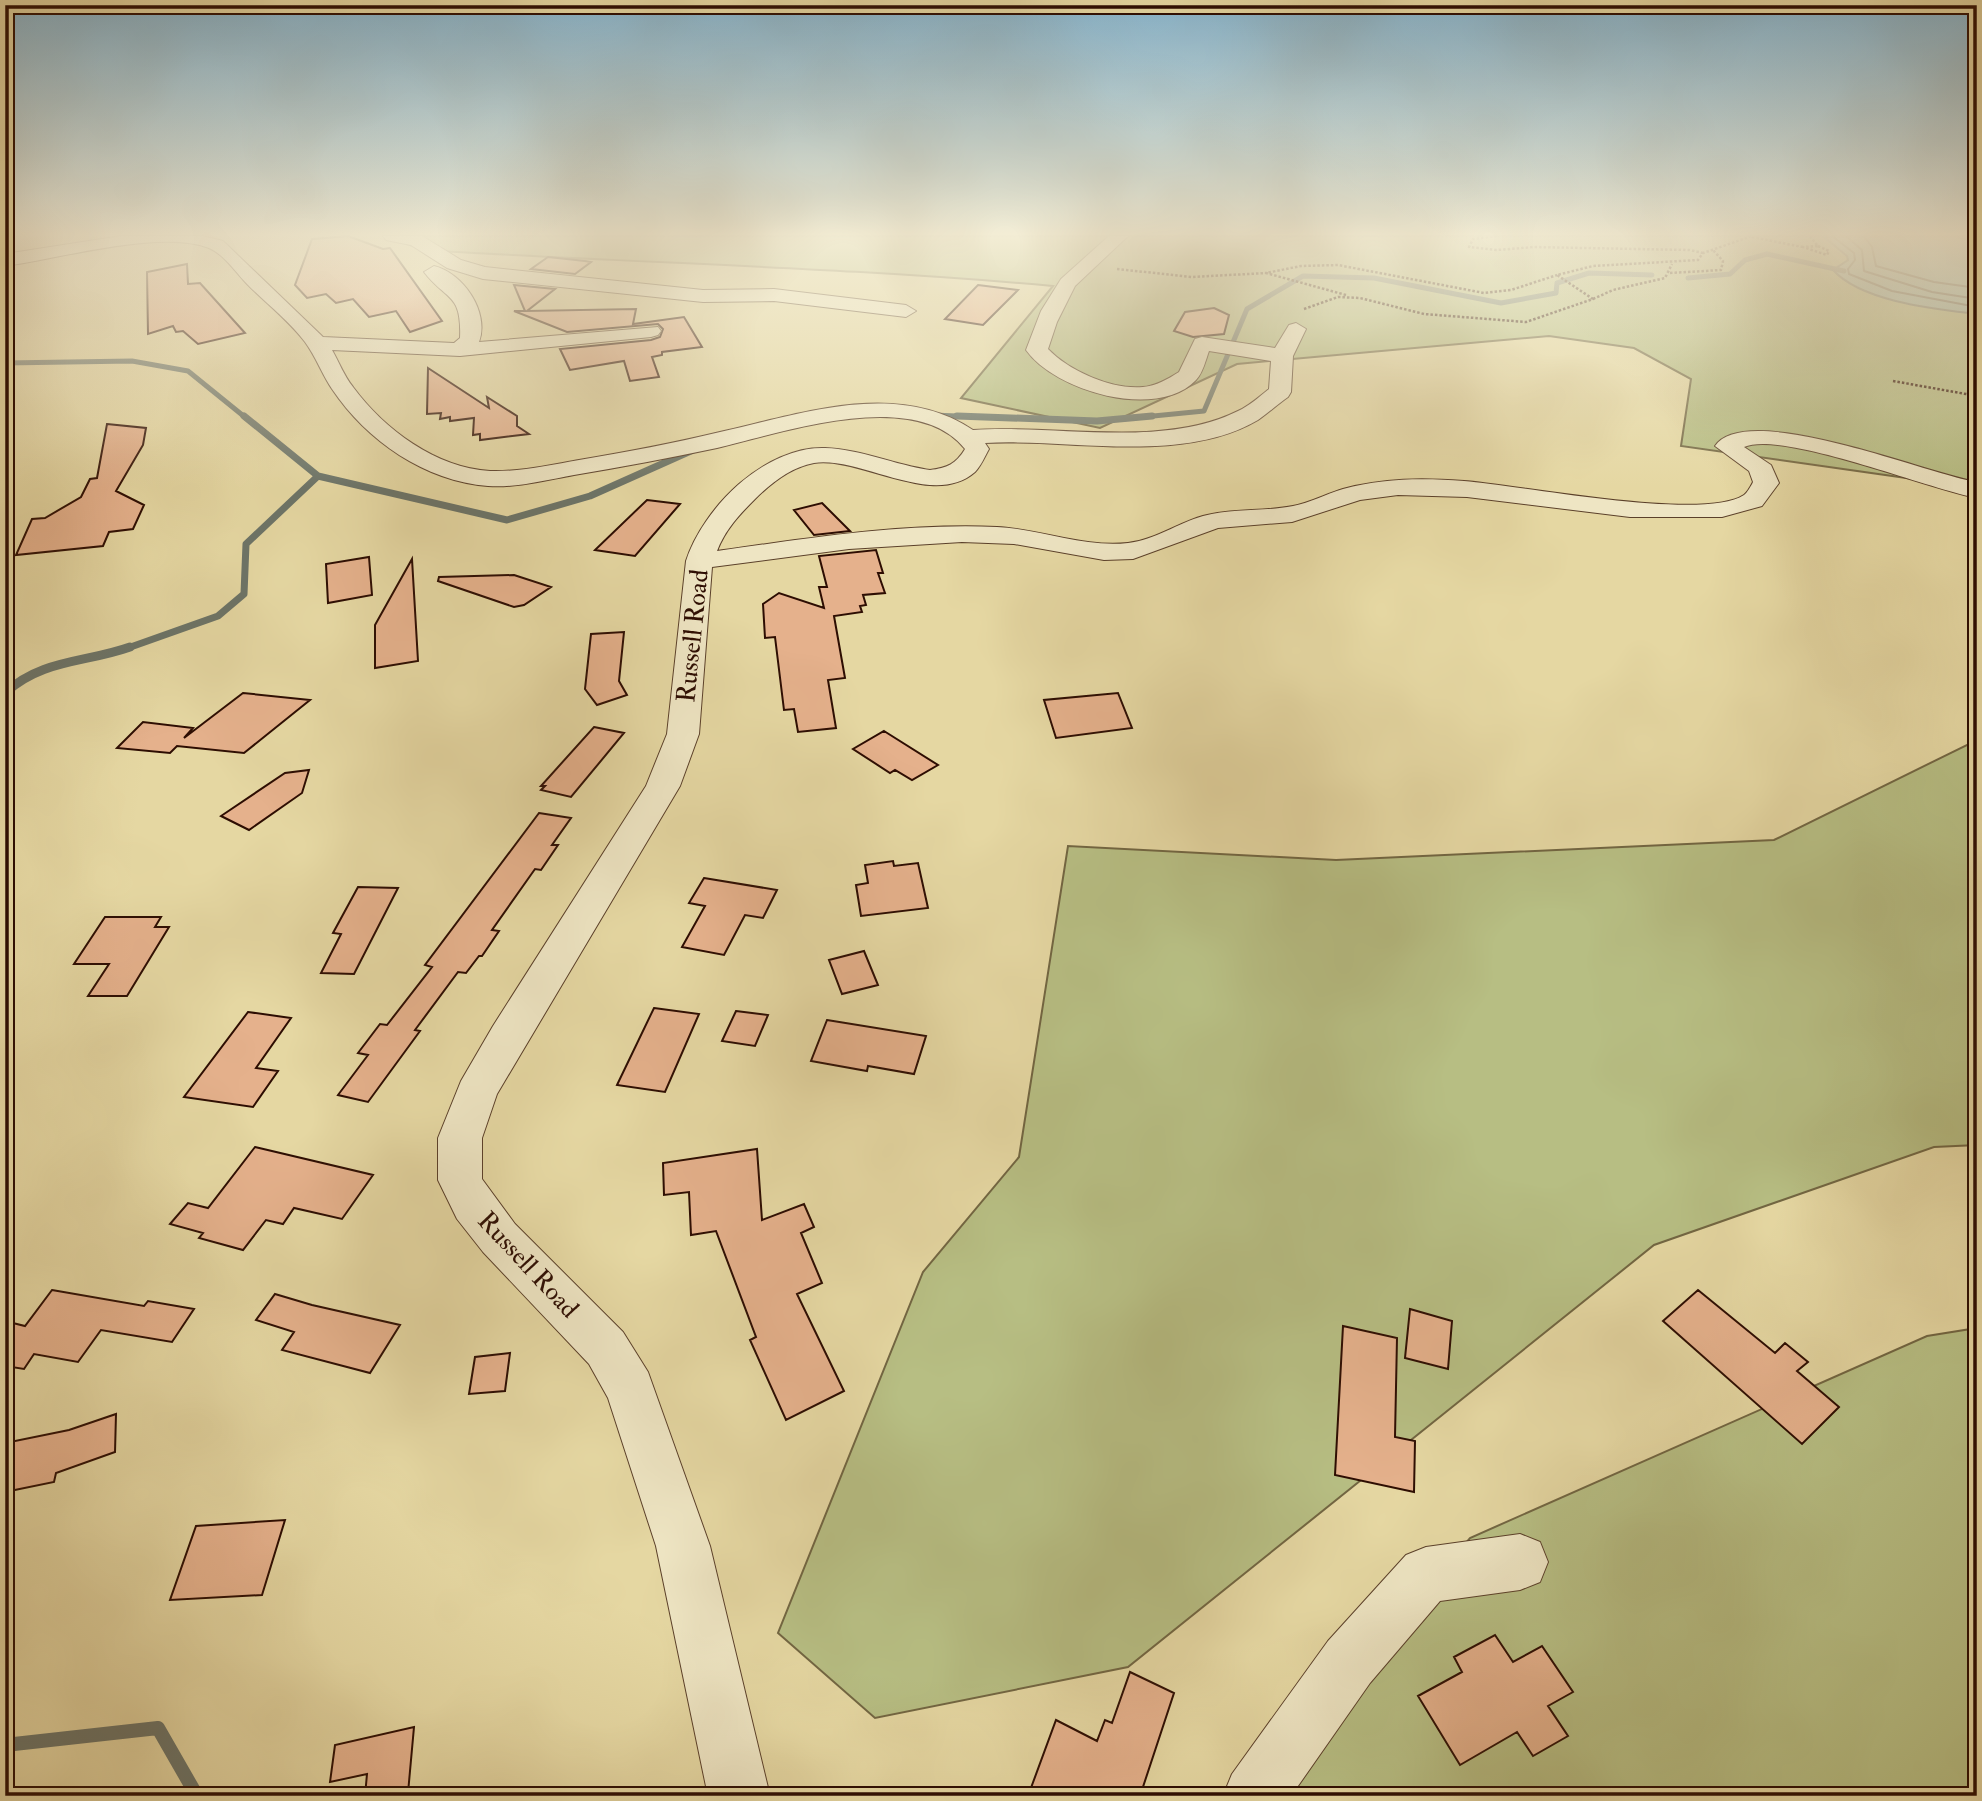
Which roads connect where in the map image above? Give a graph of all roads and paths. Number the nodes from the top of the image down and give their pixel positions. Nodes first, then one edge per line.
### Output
1 (297, 320) edge
2 (469, 320) edge
3 (1048, 320) edge
4 (1298, 320) edge
5 (1500, 320) edge
6 (1531, 320) edge
7 (1297, 329) joint
8 (651, 331) dead end
9 (317, 343) junction
10 (460, 350) junction
11 (1270, 355) junction
12 (1893, 381) dead end
13 (1977, 396) edge
14 (971, 437) junction
15 (1977, 491) edge
16 (701, 561) junction
17 (1520, 1562) dead end
18 (739, 1796) edge
19 (1254, 1796) edge

1 - 9 street
2 - 10 street
3 - 11 street
4 - 7 path
5 - 6 path
7 - 11 street
8 - 10 street
9 - 10 street
9 - 14 street
11 - 14 street
12 - 13 path
14 - 16 street, Russell Road
15 - 16 street
16 - 18 street, Russell Road
17 - 19 street

